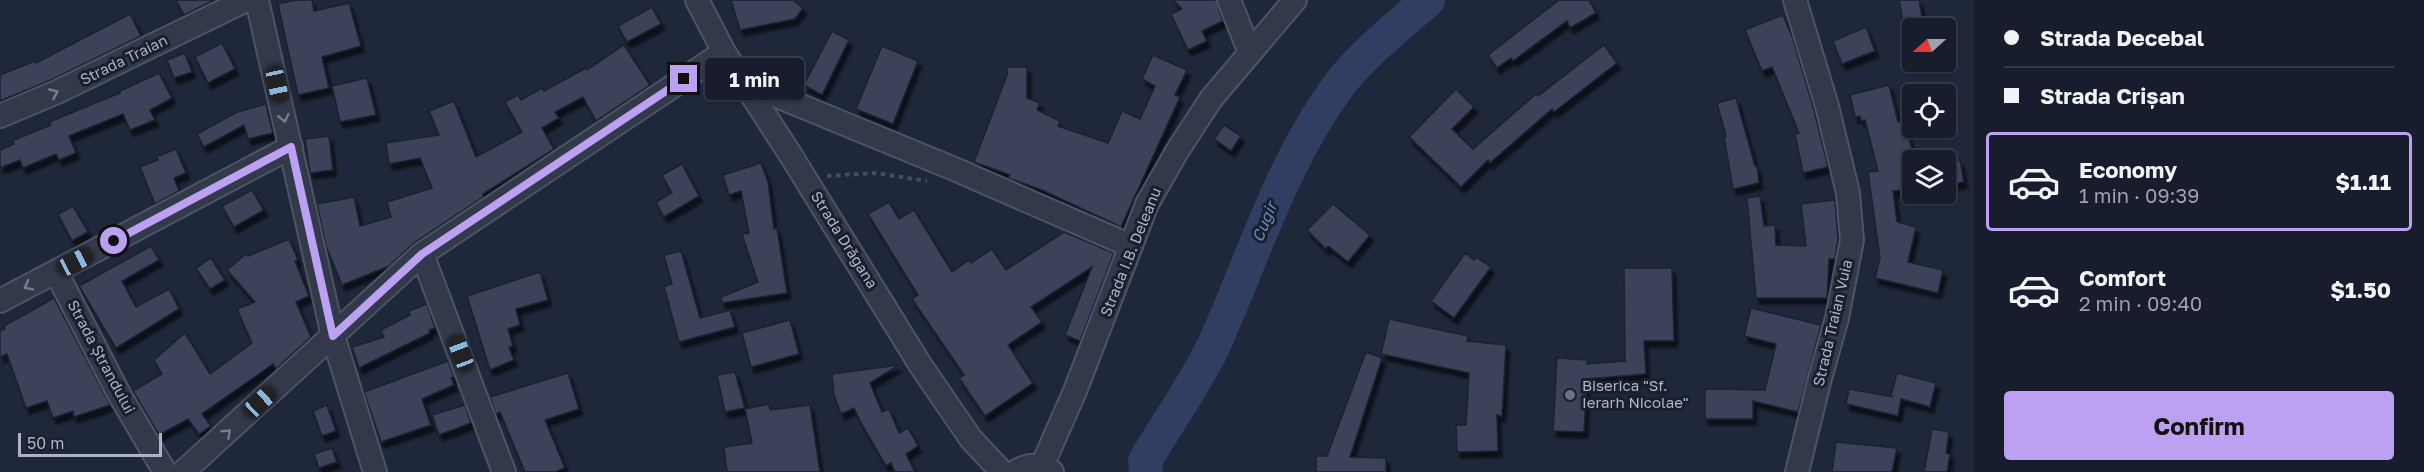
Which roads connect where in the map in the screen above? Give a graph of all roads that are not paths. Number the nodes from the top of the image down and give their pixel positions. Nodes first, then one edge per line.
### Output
1 (246, 0) edge
2 (257, 0) edge
3 (697, 0) edge
4 (1229, 0) edge
5 (1295, 0) edge
6 (1795, 0) edge
7 (724, 52) junction
8 (1250, 53) junction
9 (745, 83) junction
10 (0, 116) edge
11 (291, 147) junction
12 (1131, 246) junction
13 (422, 254) junction
14 (56, 272) junction
15 (0, 301) edge
16 (333, 336) junction
17 (1047, 469) edge
18 (165, 472) edge
19 (183, 472) edge
20 (375, 472) edge
21 (504, 472) edge
22 (1002, 472) edge
23 (1015, 472) edge
24 (1797, 472) edge

10 -> 1 street, Strada Traian
2 -> 11 street
3 - 7 street, Strada Drăgana
4 - 8 street
5 - 8 street, Strada I.B. Deleanu
6 - 24 street, Strada Traian Vuia
7 - 9 street, Strada Drăgana
7 - 13 street
8 - 12 street, Strada I.B. Deleanu
9 - 12 street
9 - 22 street, Strada Drăgana
11 - 14 street
11 - 16 street
12 - 17 street, Strada I.B. Deleanu
13 - 16 street
13 - 21 street
14 -> 15 street
14 - 18 street, Strada Ștrandului
19 -> 16 street
16 - 20 street
17 - 23 street

